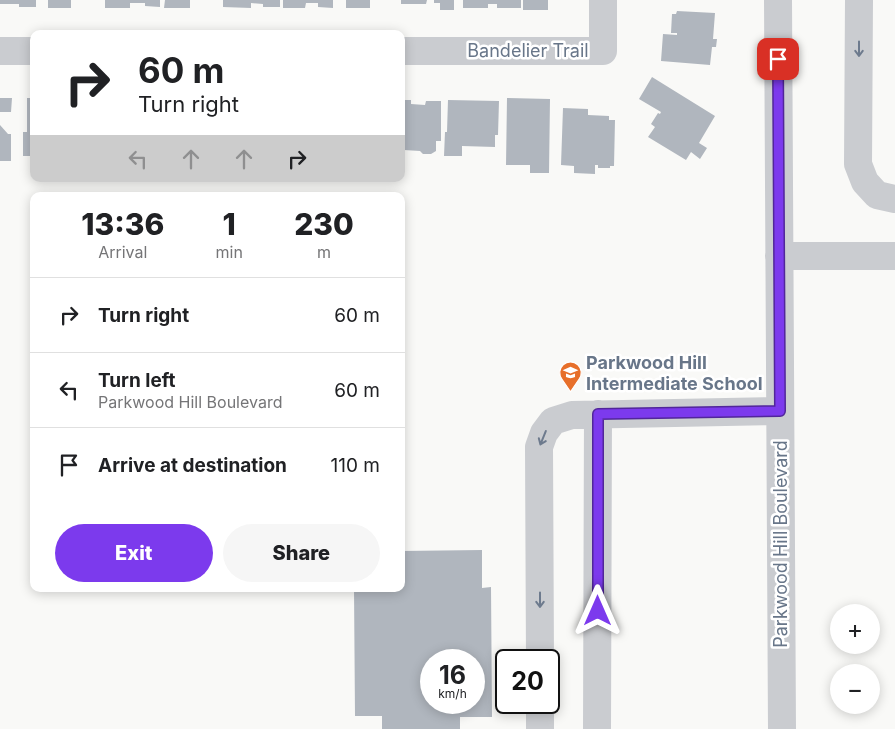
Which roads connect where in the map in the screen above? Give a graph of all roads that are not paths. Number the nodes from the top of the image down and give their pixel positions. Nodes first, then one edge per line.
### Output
1 (603, 0) edge
2 (778, 0) edge
3 (859, 0) edge
4 (0, 51) edge
5 (30, 51) edge
6 (405, 51) edge
7 (895, 199) edge
8 (779, 256) junction
9 (895, 256) edge
10 (780, 411) junction
11 (598, 414) junction
12 (540, 649) edge
13 (540, 714) edge
14 (540, 729) edge
15 (597, 729) edge
16 (782, 729) edge

1 - 6 street, Bandelier Trail
2 - 8 street, Parkwood Hill Boulevard
3 -> 7 street
4 - 5 street
8 - 9 street
8 - 10 street, Parkwood Hill Boulevard
10 - 11 street
10 - 16 street, Parkwood Hill Boulevard
11 -> 12 street
11 - 15 street
13 - 14 street

